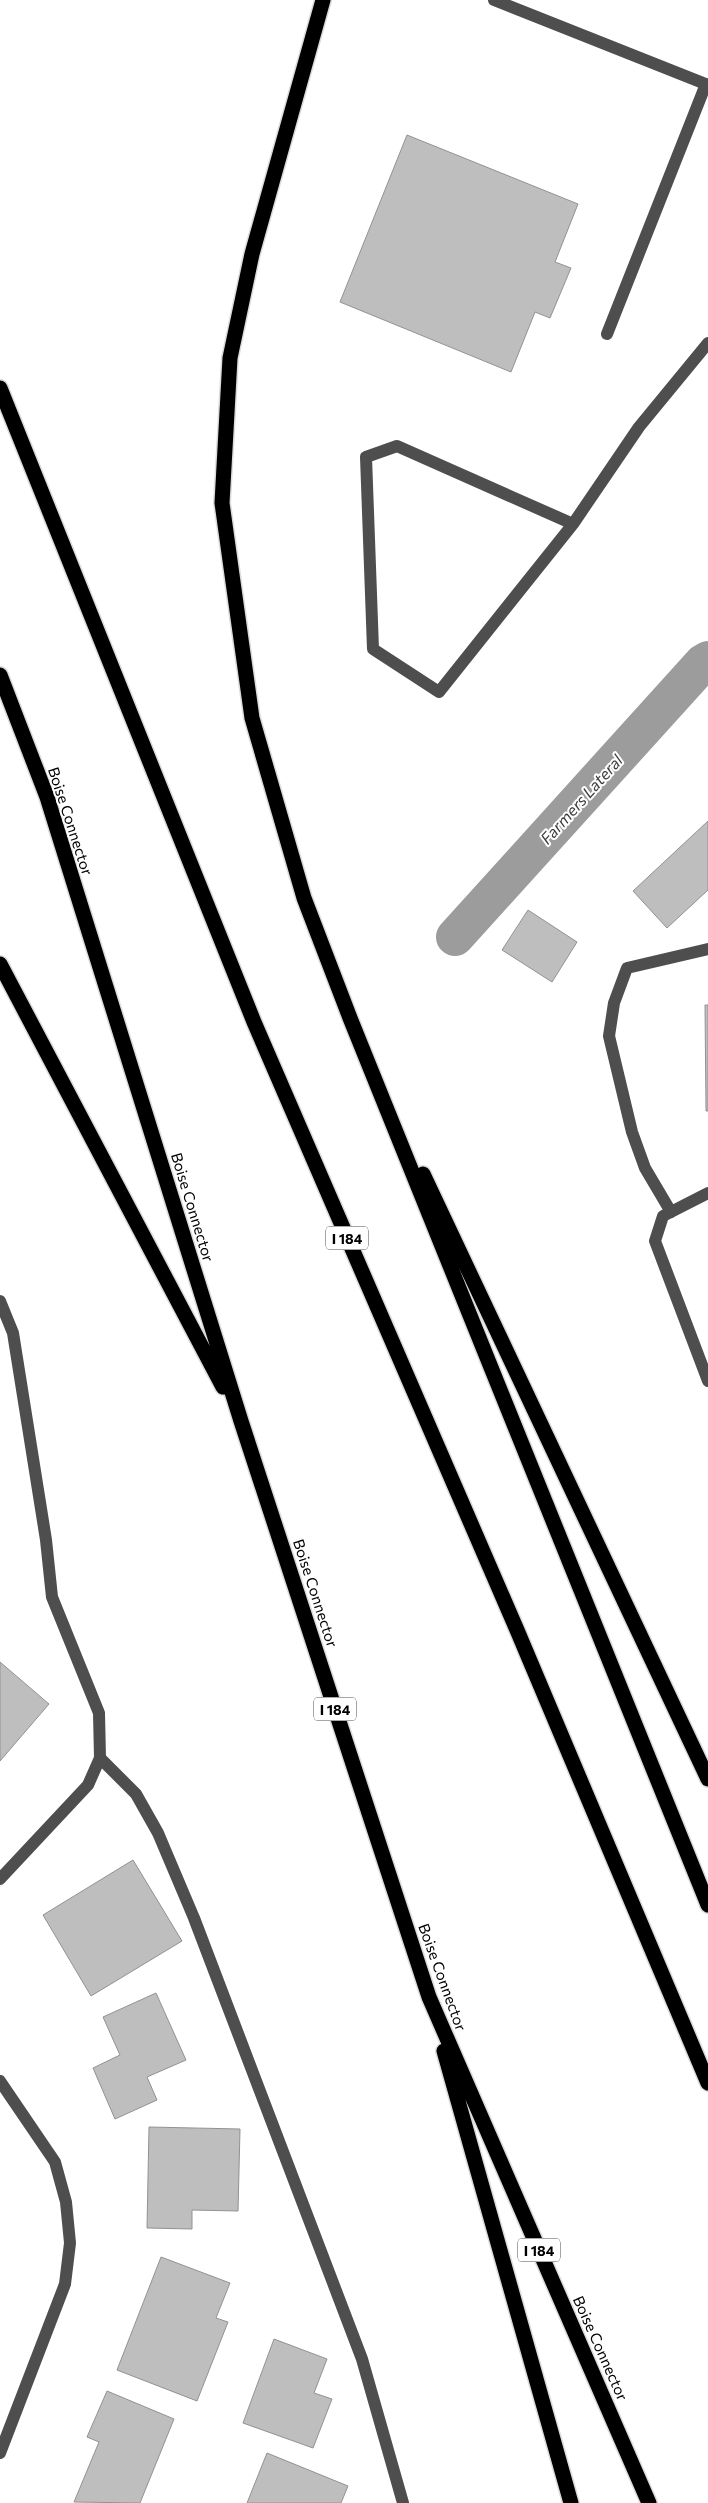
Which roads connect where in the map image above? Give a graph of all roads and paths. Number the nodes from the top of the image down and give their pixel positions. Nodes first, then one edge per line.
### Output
1 (323, 0) edge
2 (494, 0) edge
3 (707, 85) edge
4 (607, 334) dead end
5 (708, 343) edge
6 (0, 388) edge
7 (573, 524) junction
8 (0, 675) edge
9 (708, 949) edge
10 (0, 964) edge
11 (350, 1018) junction
12 (708, 1193) edge
13 (672, 1212) junction
14 (0, 1301) edge
15 (708, 1381) edge
16 (241, 1421) junction
17 (100, 1758) junction
18 (708, 1779) edge
19 (0, 1879) edge
20 (708, 1905) edge
21 (429, 1997) junction
22 (0, 2080) edge
23 (708, 2083) edge
24 (0, 2453) edge
25 (403, 2503) edge
26 (571, 2503) edge
27 (649, 2503) edge

1 - 11 highway
2 - 3 street
3 - 4 street
5 - 7 street
6 - 23 highway, I 184
7 - 7 street
8 - 16 highway, Boise Connector / I 184
9 - 13 street
10 - 16 highway
11 - 18 highway
11 - 20 highway
12 - 13 street
13 - 15 street
14 - 17 street
16 - 21 highway, Boise Connector / I 184
17 - 19 street
17 - 25 street
21 - 26 highway
21 - 27 highway, Boise Connector / I 184
22 - 24 street

